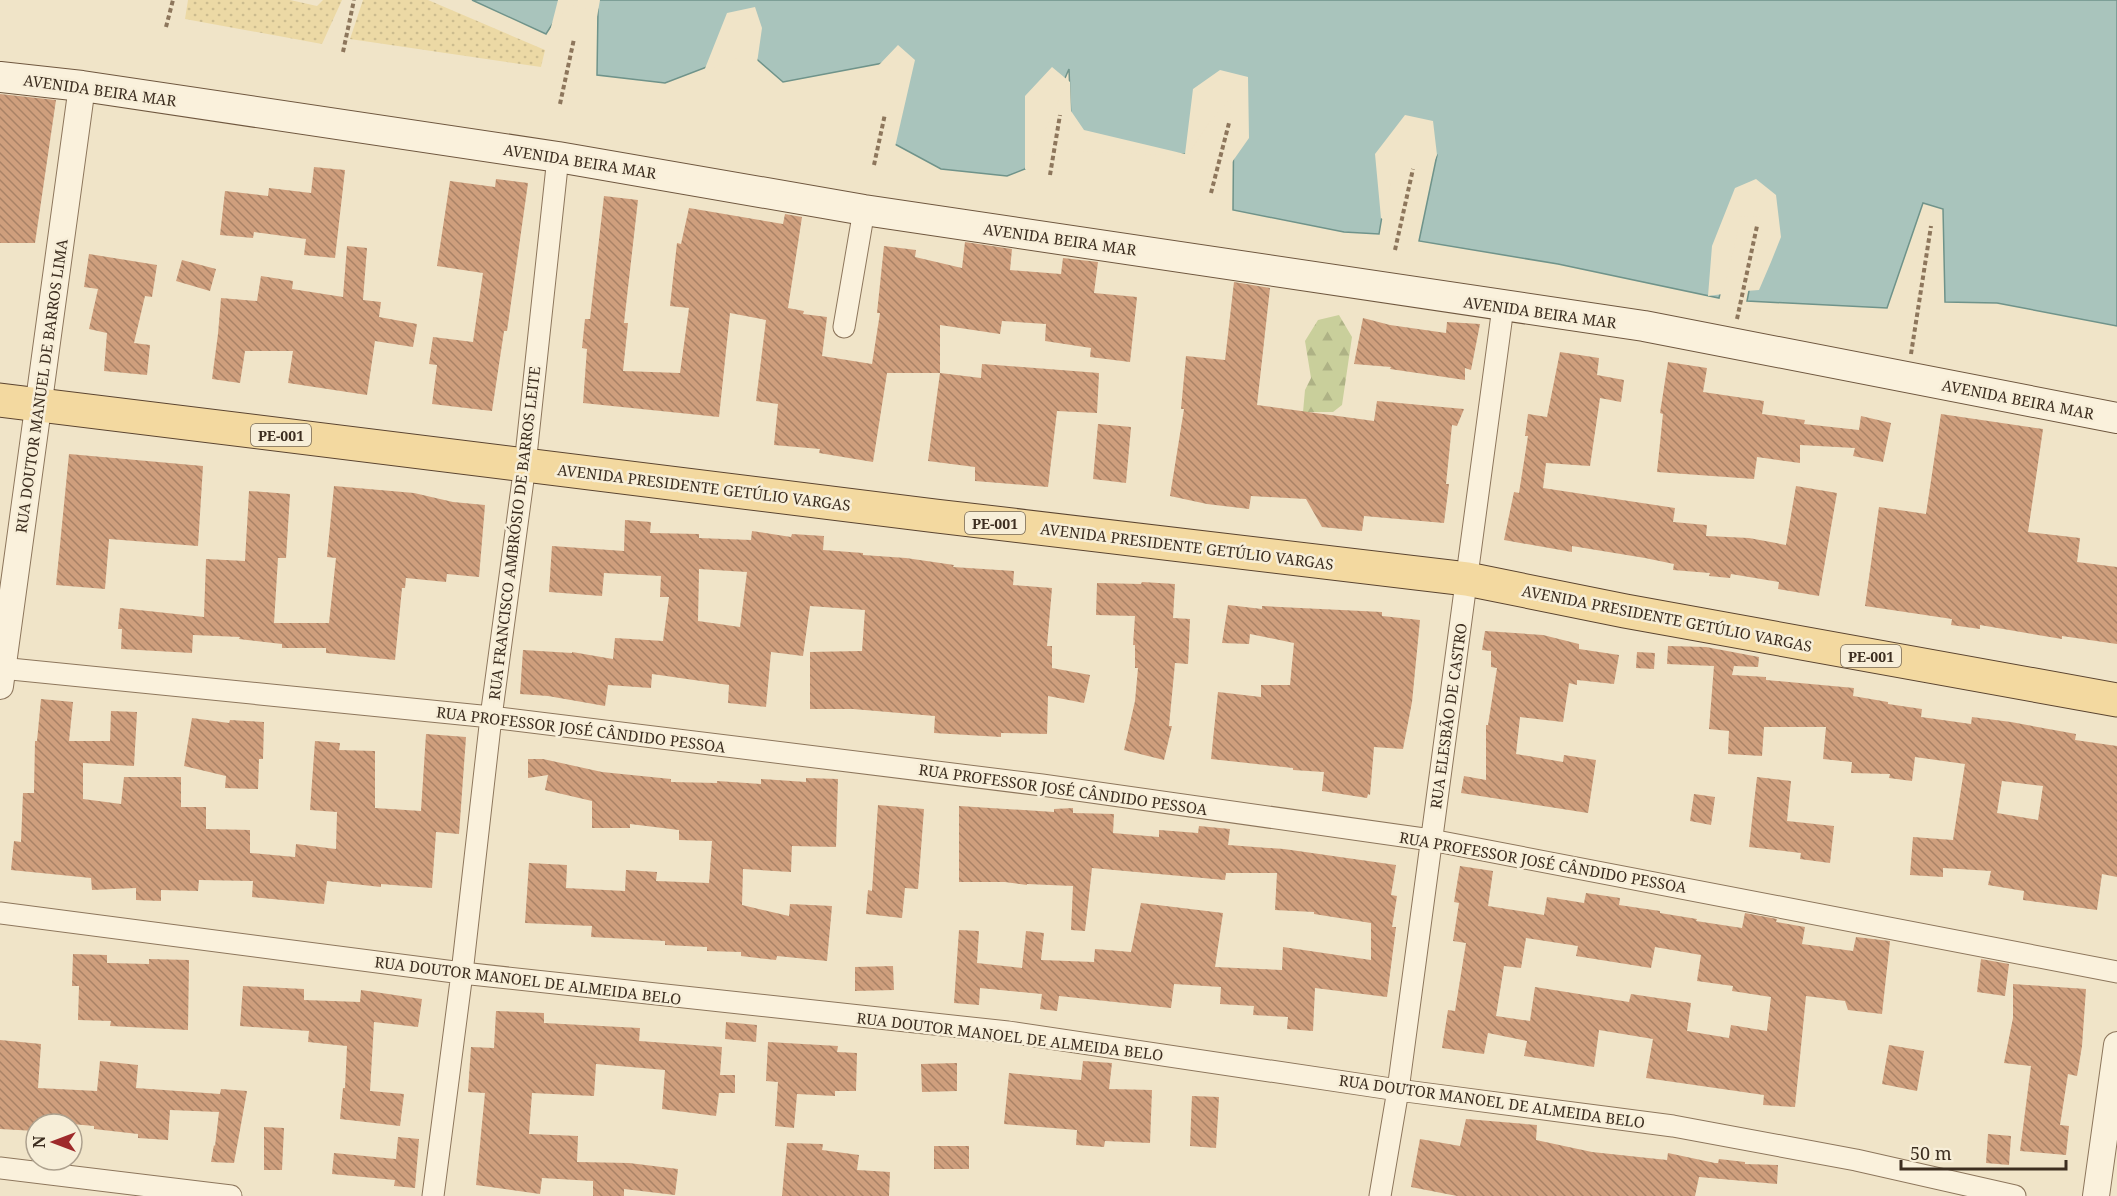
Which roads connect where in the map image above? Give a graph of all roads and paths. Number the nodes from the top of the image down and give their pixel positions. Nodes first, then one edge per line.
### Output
1 (173, 0) edge
2 (354, 0) edge
3 (166, 27) dead end
4 (574, 39) dead end
5 (343, 52) dead end
6 (0, 77) edge
7 (82, 86) junction
8 (560, 104) dead end
9 (885, 114) dead end
10 (1060, 115) dead end
11 (1228, 123) dead end
12 (558, 157) junction
13 (874, 165) dead end
14 (1413, 169) dead end
15 (1050, 175) dead end
16 (1211, 193) dead end
17 (864, 210) junction
18 (1757, 226) dead end
19 (1931, 226) dead end
20 (1395, 250) dead end
21 (1503, 307) junction
22 (844, 327) dead end
23 (1732, 344) junction
24 (1911, 357) dead end
25 (0, 400) edge
26 (38, 405) junction
27 (2117, 418) edge
28 (525, 465) junction
29 (1467, 579) junction
30 (1, 674) edge
31 (2117, 700) edge
32 (491, 717) junction
33 (1431, 840) junction
34 (0, 913) edge
35 (2117, 972) edge
36 (462, 973) junction
37 (2117, 1045) edge
38 (1398, 1090) junction
39 (0, 1168) edge
40 (231, 1196) edge
41 (433, 1196) edge
42 (1380, 1196) edge
43 (2015, 1196) edge
44 (2096, 1196) edge

1 - 3 path
2 - 5 path
4 - 8 path
6 - 7 main road, AVENIDA BEIRA MAR
7 - 12 main road, AVENIDA BEIRA MAR
7 - 26 street, RUA DOUTOR MANUEL DE BARROS LIMA
9 - 13 path
10 - 15 path
11 - 16 path
12 - 17 main road, AVENIDA BEIRA MAR
12 - 28 street, RUA FRANCISCO AMBRÓSIO DE BARROS LEITE
14 - 20 path
17 - 21 main road, AVENIDA BEIRA MAR
17 - 22 street
18 - 23 path
19 - 24 path
21 - 23 main road, AVENIDA BEIRA MAR
21 - 29 street, RUA ELESBÃO DE CASTRO
23 - 27 main road, AVENIDA BEIRA MAR
25 - 26 main road, AVENIDA PRESIDENTE GETÚLIO VARGAS / PE-001
26 - 28 main road, AVENIDA PRESIDENTE GETÚLIO VARGAS / PE-001
26 - 30 street, RUA DOUTOR MANUEL DE BARROS LIMA
28 - 29 main road, AVENIDA PRESIDENTE GETÚLIO VARGAS / PE-001
28 - 32 street, RUA FRANCISCO AMBRÓSIO DE BARROS LEITE
29 - 31 main road, AVENIDA PRESIDENTE GETÚLIO VARGAS / PE-001
29 - 33 street, RUA ELESBÃO DE CASTRO
30 - 32 street, RUA PROFESSOR JOSÉ CÂNDIDO PESSOA
32 - 33 street, RUA PROFESSOR JOSÉ CÂNDIDO PESSOA
32 - 36 street, RUA FRANCISCO AMBRÓSIO DE BARROS LEITE
33 - 35 street, RUA PROFESSOR JOSÉ CÂNDIDO PESSOA
33 - 38 street, RUA ELESBÃO DE CASTRO
34 - 36 street, RUA DOUTOR MANOEL DE ALMEIDA BELO
36 - 38 street, RUA DOUTOR MANOEL DE ALMEIDA BELO
36 - 41 street, RUA FRANCISCO AMBRÓSIO DE BARROS LEITE
37 - 44 street
38 - 42 street, RUA ELESBÃO DE CASTRO
38 - 43 street, RUA DOUTOR MANOEL DE ALMEIDA BELO
39 - 40 street

